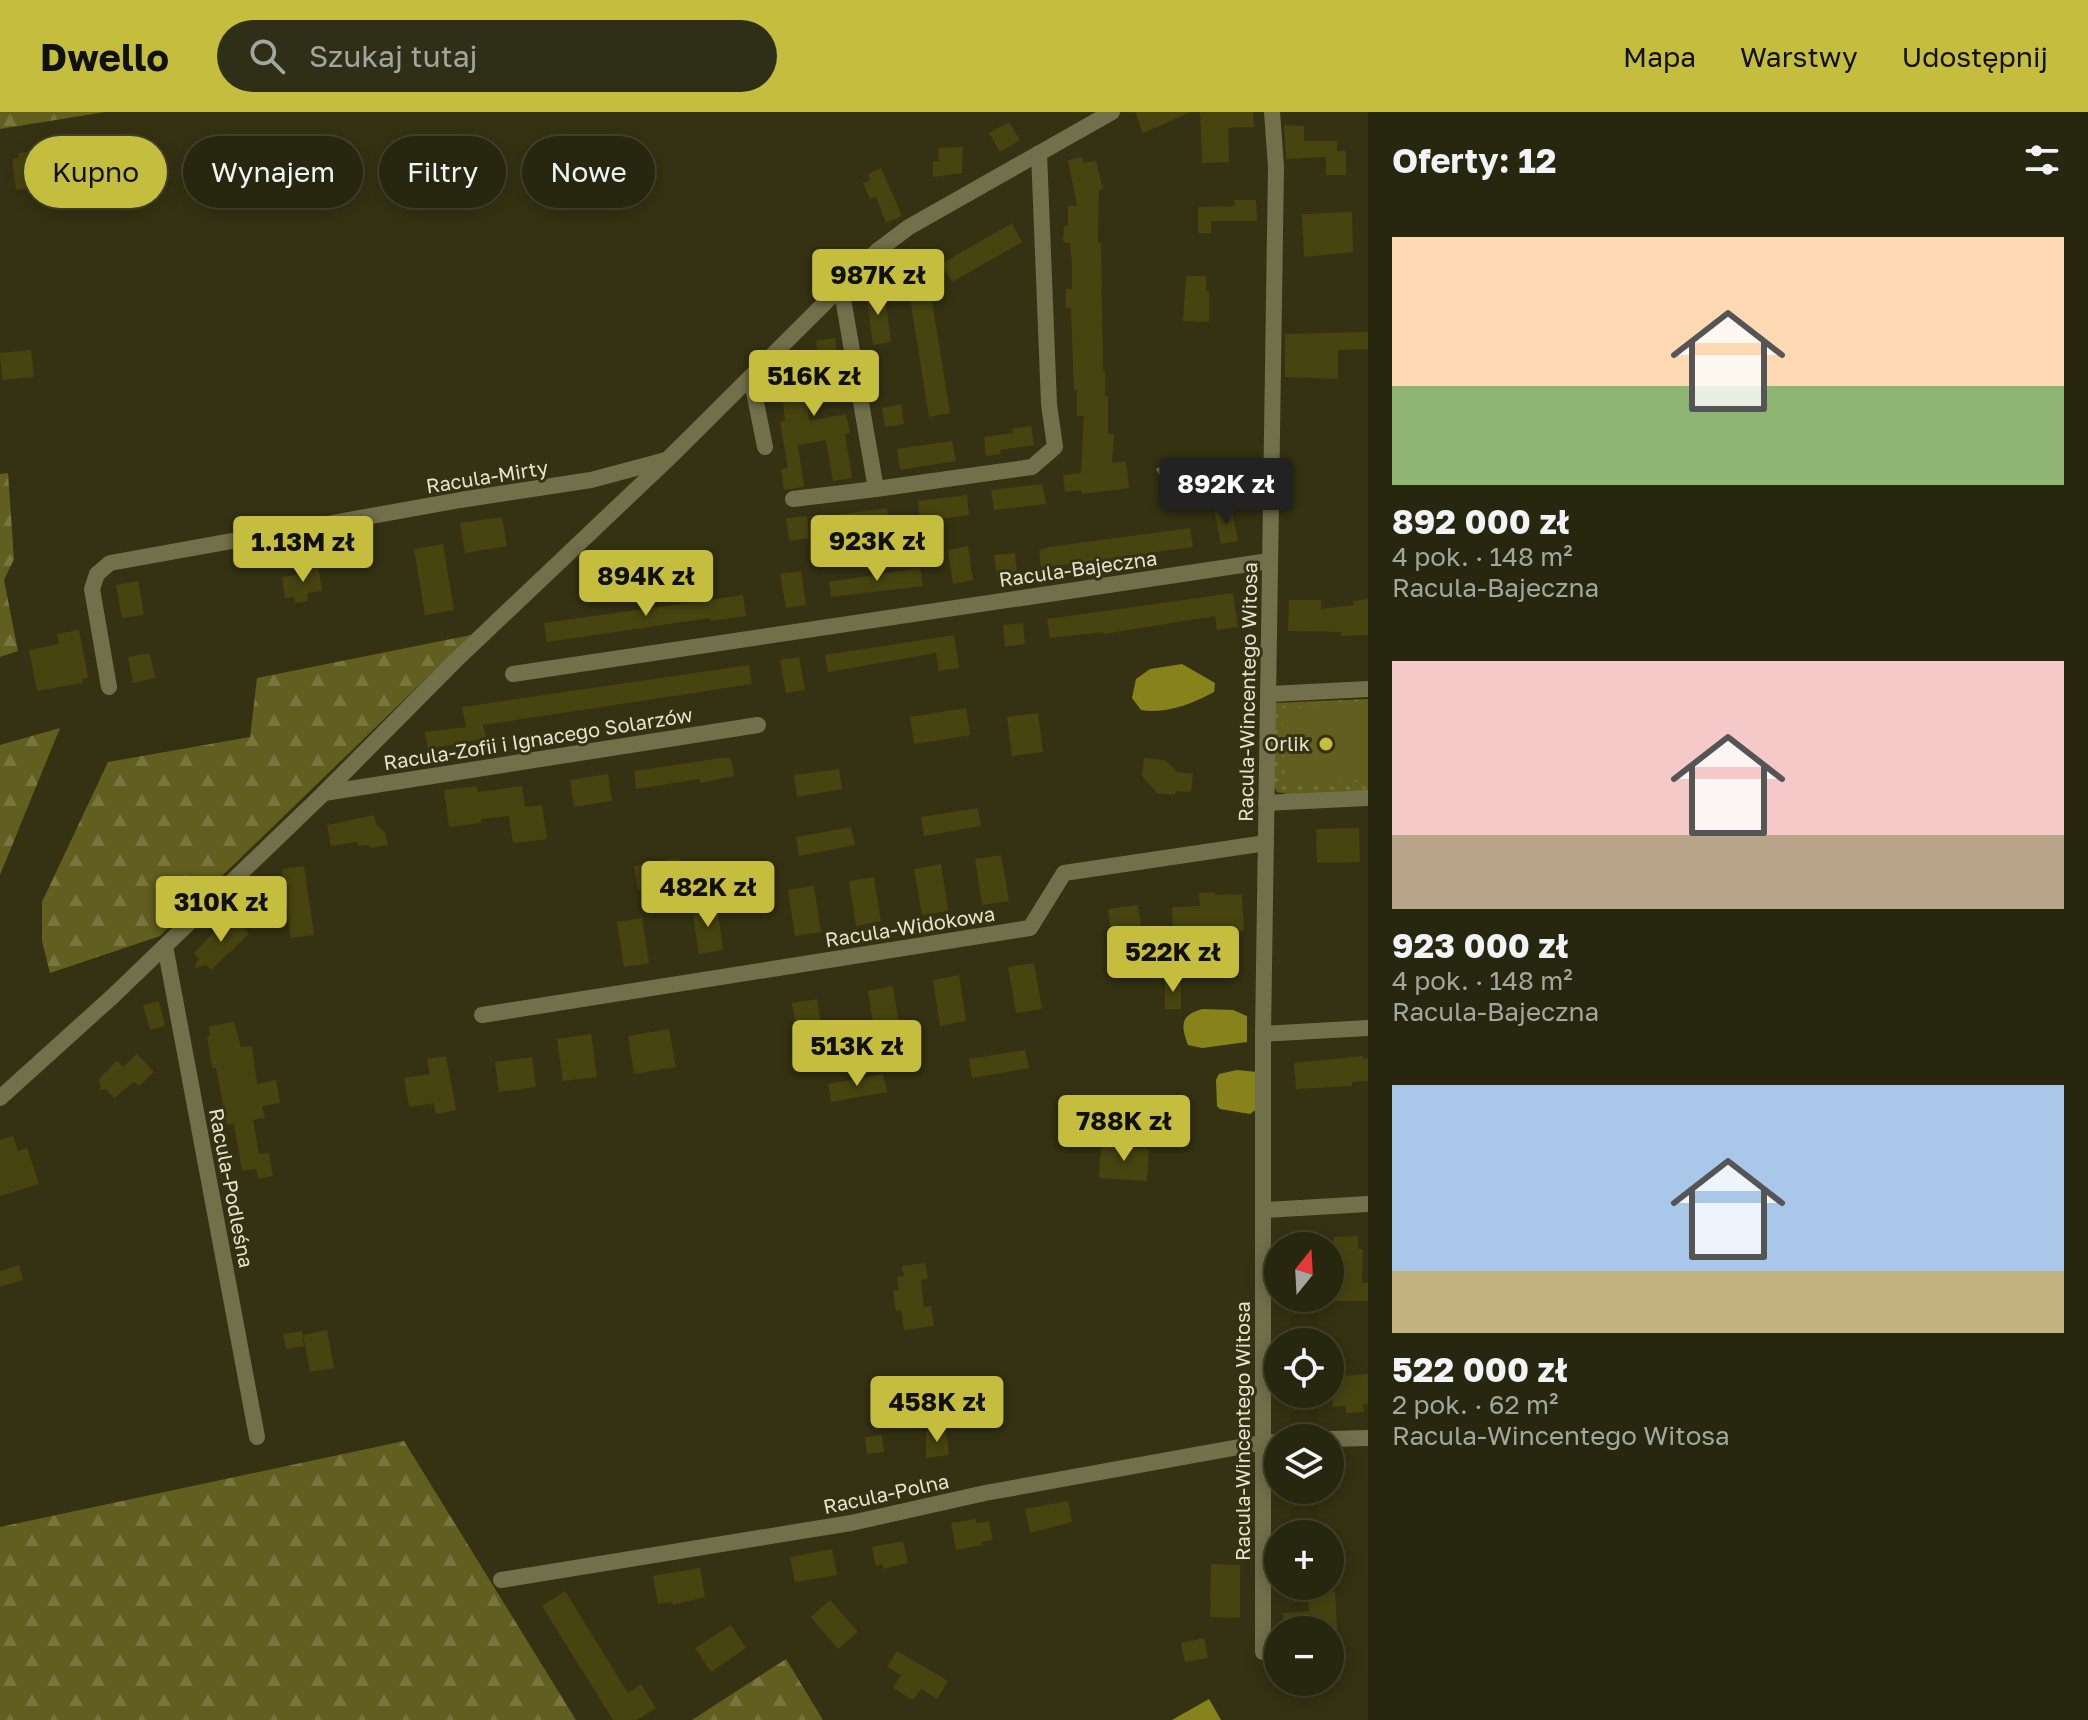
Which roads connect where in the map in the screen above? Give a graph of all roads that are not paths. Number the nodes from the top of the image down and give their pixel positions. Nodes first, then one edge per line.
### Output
1 (1112, 112) edge
2 (1272, 112) edge
3 (1039, 153) junction
4 (841, 287) junction
5 (751, 377) junction
6 (765, 447) dead end
7 (668, 459) junction
8 (876, 489) junction
9 (793, 499) dead end
10 (1269, 561) junction
11 (513, 674) dead end
12 (109, 687) dead end
13 (1368, 689) edge
14 (1269, 694) junction
15 (758, 725) dead end
16 (324, 793) junction
17 (1368, 798) edge
18 (1266, 803) junction
19 (1266, 843) junction
20 (165, 946) junction
21 (482, 1015) dead end
22 (1368, 1028) edge
23 (1263, 1034) junction
24 (0, 1098) edge
25 (1368, 1204) edge
26 (1264, 1210) junction
27 (1270, 1424) edge
28 (257, 1437) dead end
29 (1368, 1438) edge
30 (1344, 1439) edge
31 (1264, 1443) edge
32 (1268, 1504) edge
33 (501, 1580) dead end
34 (1263, 1652) dead end

1 - 3 street, Racula-Zofii i Ignacego Solarzów
2 - 10 street, Racula-Wincentego Witosa
3 - 4 street, Racula-Zofii i Ignacego Solarzów
3 - 8 street
4 - 5 street, Racula-Zofii i Ignacego Solarzów
4 - 8 street
5 - 6 street
5 - 7 street, Racula-Zofii i Ignacego Solarzów
7 - 12 street, Racula-Mirty
7 - 16 street, Racula-Zofii i Ignacego Solarzów
8 - 9 street
10 - 11 street, Racula-Bajeczna
10 - 14 street, Racula-Wincentego Witosa
13 - 14 street
14 - 18 street, Racula-Wincentego Witosa
15 - 16 street, Racula-Zofii i Ignacego Solarzów
16 - 20 street, Racula-Zofii i Ignacego Solarzów
17 - 18 street
18 - 19 street, Racula-Wincentego Witosa
19 - 21 street, Racula-Widokowa
19 - 23 street, Racula-Wincentego Witosa
20 - 24 street, Racula-Zofii i Ignacego Solarzów
20 - 28 street, Racula-Podleśna
22 - 23 street
23 - 26 street, Racula-Wincentego Witosa
25 - 26 street
26 - 27 street, Racula-Wincentego Witosa
29 - 30 street
31 - 33 street, Racula-Polna
32 - 34 street, Racula-Wincentego Witosa

